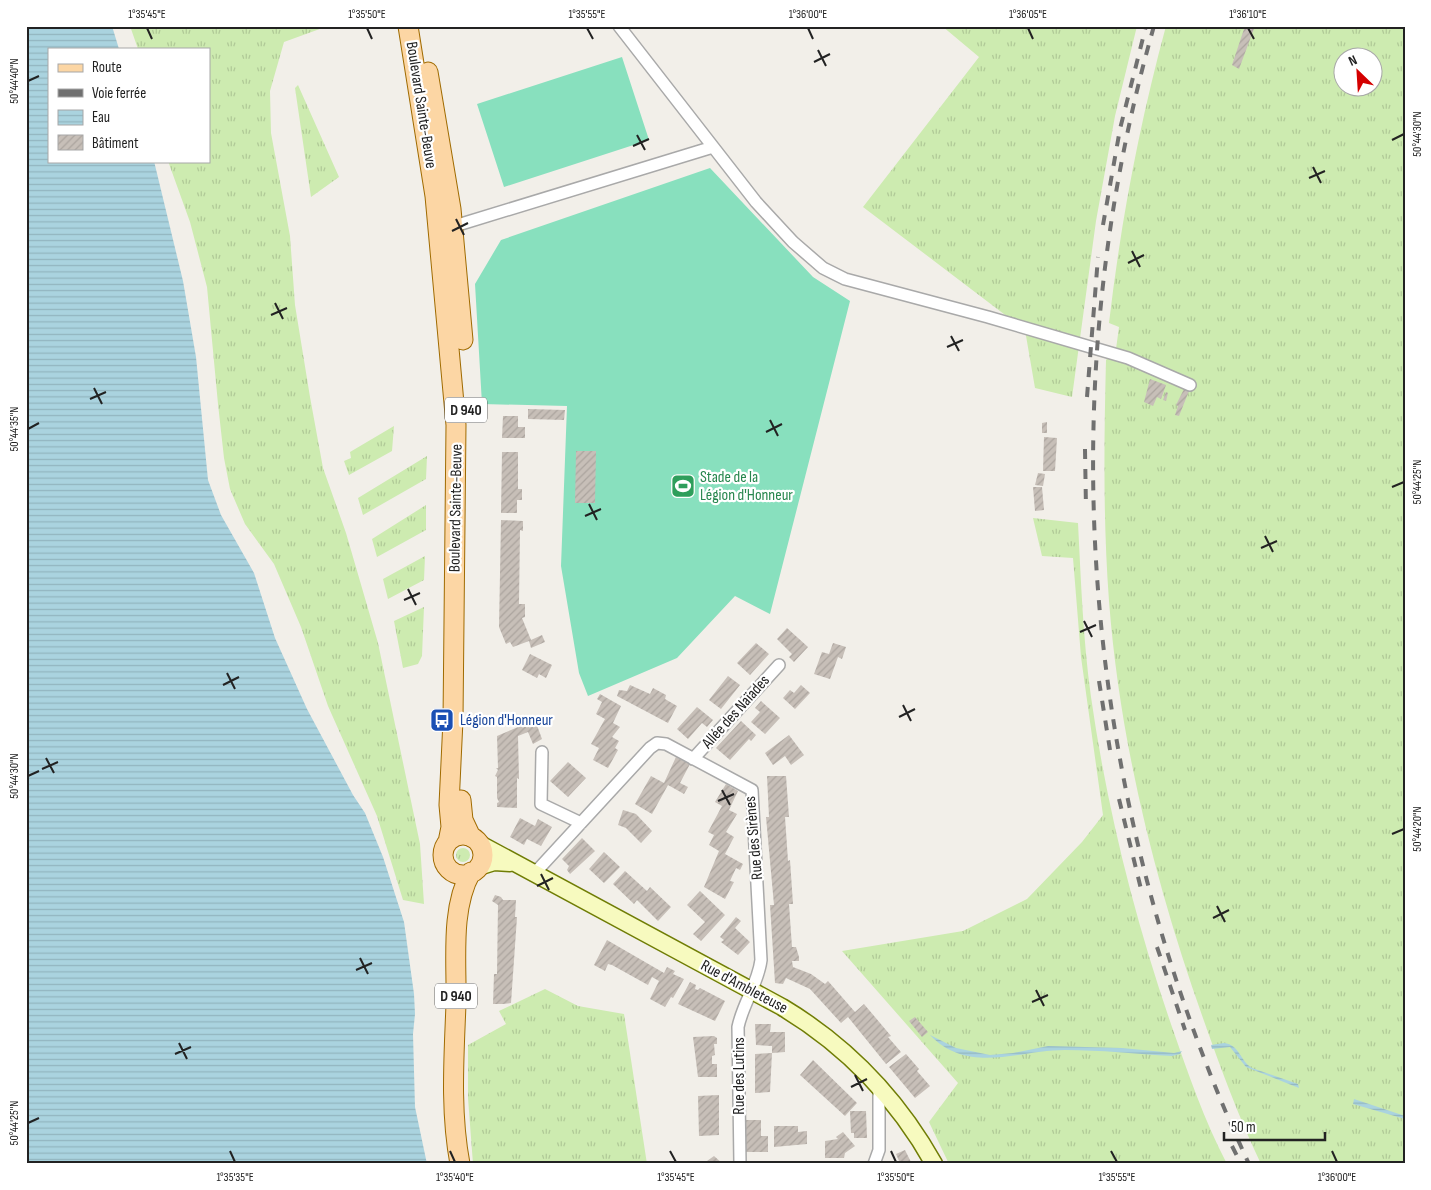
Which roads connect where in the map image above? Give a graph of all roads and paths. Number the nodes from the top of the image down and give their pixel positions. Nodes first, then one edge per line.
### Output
1 (408, 26) edge
2 (419, 26) edge
3 (619, 26) edge
4 (714, 147) junction
5 (446, 228) junction
6 (1190, 386) dead end
7 (779, 665) dead end
8 (542, 752) dead end
9 (693, 759) junction
10 (581, 823) junction
11 (475, 841) junction
12 (448, 842) junction
13 (511, 863) junction
14 (447, 866) junction
15 (474, 870) junction
16 (533, 875) junction
17 (457, 928) junction
18 (752, 991) junction
19 (879, 1086) junction
20 (460, 1164) edge
21 (740, 1164) edge
22 (874, 1164) edge
23 (934, 1164) edge

1 - 5 main road, Boulevard Sainte-Beuve / D 940
2 - 5 main road, Boulevard Sainte-Beuve / D 940
3 - 4 street
4 - 5 street
4 - 6 street
5 - 11 main road, Boulevard Sainte-Beuve / D 940
5 - 12 main road, Boulevard Sainte-Beuve / D 940
7 - 9 street, Allée des Naïades
8 - 10 street
9 - 10 street, Rue des Sirènes
9 - 18 street, Rue des Sirènes
10 - 16 street, Rue des Sirènes
11 - 12 main road
11 - 13 street, Rue d'Ambleteuse
11 - 15 main road
12 - 14 main road
13 - 15 street
13 - 16 street, Rue d'Ambleteuse
14 - 15 main road
14 - 17 main road, D 940
15 - 17 main road, D 940
16 - 18 street, Rue d'Ambleteuse
17 - 20 main road, D 940
18 - 19 street, Rue d'Ambleteuse
18 - 21 street, Rue des Lutins
19 - 22 street
19 - 23 street, Rue d'Ambleteuse

